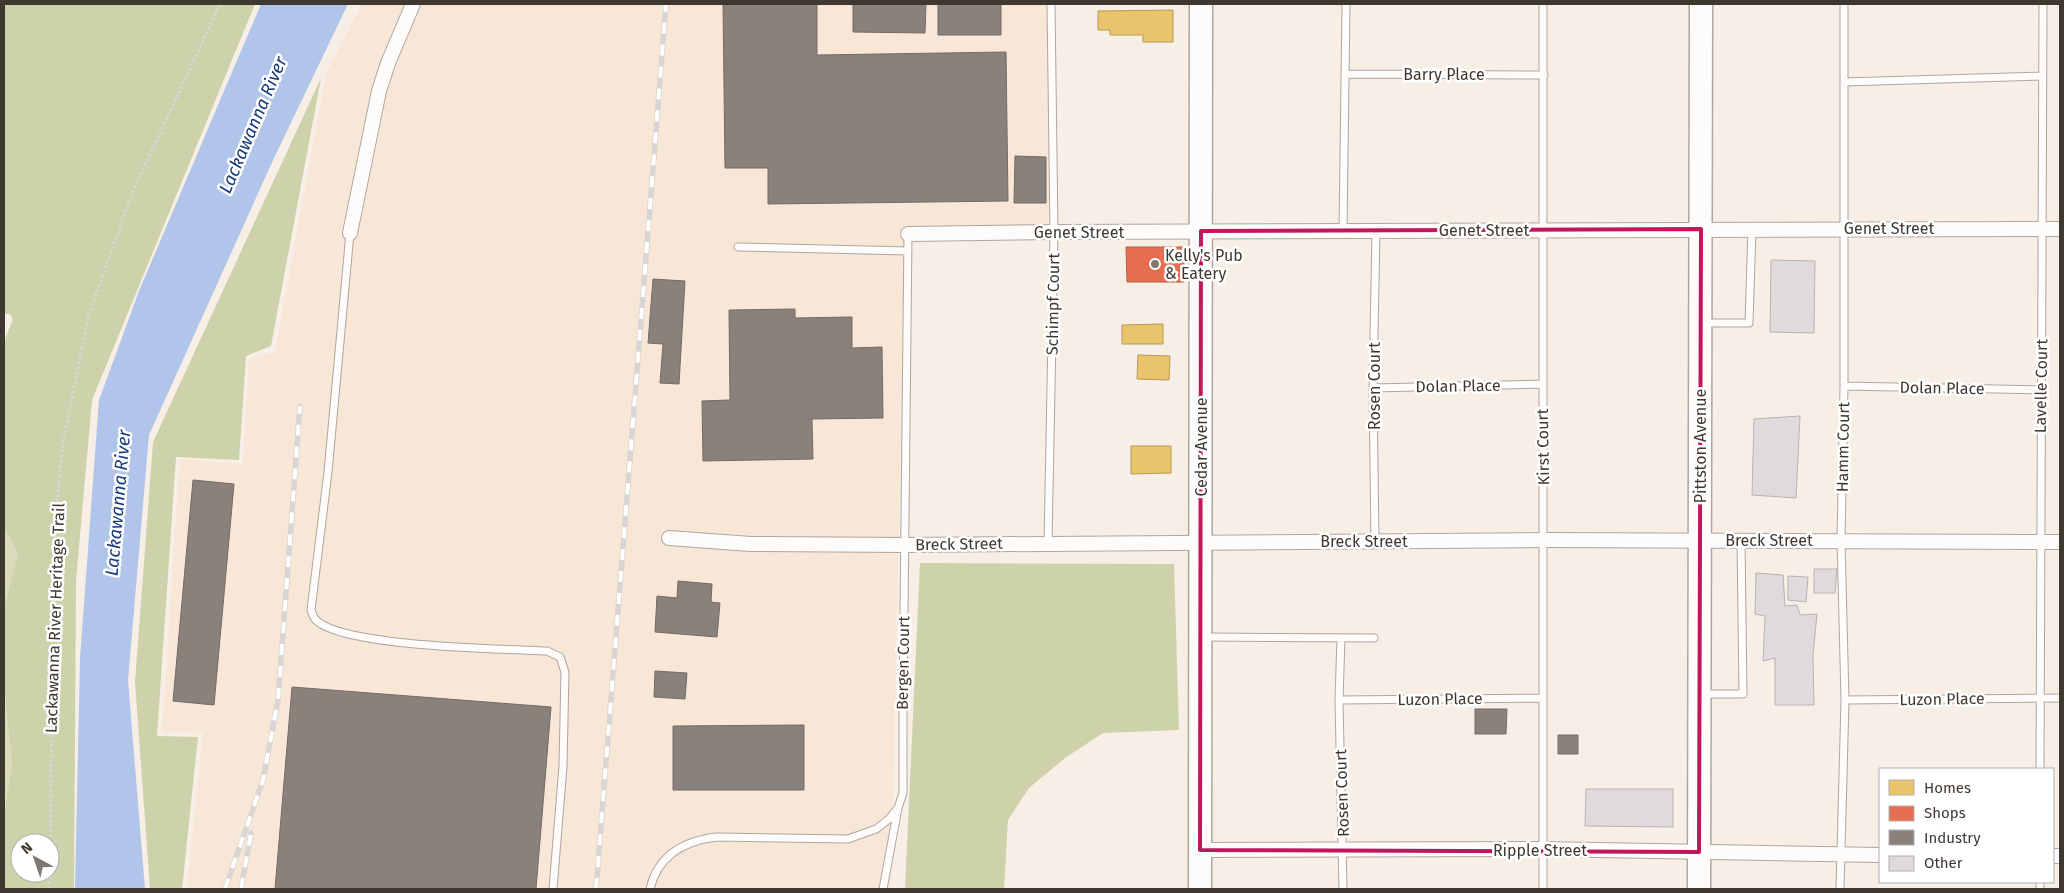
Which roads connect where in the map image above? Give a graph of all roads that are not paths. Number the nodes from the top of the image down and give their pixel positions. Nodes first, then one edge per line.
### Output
1 (414, 4) edge
2 (1051, 4) edge
3 (1201, 4) edge
4 (1346, 4) edge
5 (1543, 4) edge
6 (1701, 4) edge
7 (1844, 4) edge
8 (2043, 4) edge
9 (1345, 74) junction
10 (1544, 75) junction
11 (2042, 76) junction
12 (1845, 82) junction
13 (1843, 228) junction
14 (2043, 228) junction
15 (1701, 229) junction
16 (1752, 229) junction
17 (2060, 229) edge
18 (1376, 230) junction
19 (1543, 230) junction
20 (1201, 231) junction
21 (1343, 231) junction
22 (1054, 232) junction
23 (350, 233) joint
24 (908, 234) joint
25 (738, 247) dead end
26 (908, 251) junction
27 (1700, 323) junction
28 (1542, 384) junction
29 (1844, 386) junction
30 (1373, 388) junction
31 (2041, 390) junction
32 (668, 538) dead end
33 (1544, 540) junction
34 (1700, 540) junction
35 (1741, 540) junction
36 (1842, 540) junction
37 (1375, 541) junction
38 (1201, 542) junction
39 (2040, 542) junction
40 (2060, 542) edge
41 (1048, 543) junction
42 (905, 545) junction
43 (1201, 637) junction
44 (1341, 638) junction
45 (1374, 638) dead end
46 (1700, 694) junction
47 (1542, 698) junction
48 (2040, 698) junction
49 (2060, 698) edge
50 (1339, 700) junction
51 (1845, 700) junction
52 (2040, 768) edge
53 (898, 808) junction
54 (1542, 849) junction
55 (1200, 850) junction
56 (1343, 850) junction
57 (1700, 852) junction
58 (1840, 855) junction
59 (1879, 855) edge
60 (553, 889) edge
61 (650, 889) edge
62 (883, 889) edge
63 (1200, 889) edge
64 (1343, 889) edge
65 (1542, 889) edge
66 (1699, 889) edge
67 (1840, 889) edge

1 - 23 street
2 - 22 lane, Schimpf Court
3 - 20 main road, Cedar Avenue
4 - 9 lane
5 - 10 lane, Kirst Court
6 - 15 main road, Pittston Avenue
7 - 12 lane, Hamm Court
8 - 11 lane, Lavelle Court
9 - 10 lane, Barry Place
9 - 21 lane
10 - 19 lane, Kirst Court
11 - 12 lane
11 - 14 lane, Lavelle Court
12 - 13 lane, Hamm Court
13 - 14 street, Genet Street
13 - 16 street, Genet Street
13 - 29 lane, Hamm Court
14 - 17 street, Genet Street
14 - 31 lane, Lavelle Court
15 - 16 street, Genet Street
15 - 19 street, Genet Street
15 - 27 main road, Pittston Avenue
16 - 27 lane
18 - 19 street, Genet Street
18 - 21 street, Genet Street
18 - 30 lane, Rosen Court
19 - 28 lane, Kirst Court
20 - 21 street, Genet Street
20 - 22 street, Genet Street
20 - 38 main road, Cedar Avenue
22 - 24 street, Genet Street
22 - 41 lane, Schimpf Court
23 - 60 lane
24 - 26 lane, Bergen Court
25 - 26 lane
26 - 42 lane, Bergen Court
27 - 34 main road, Pittston Avenue
28 - 30 lane, Dolan Place
28 - 33 lane, Kirst Court
29 - 31 lane, Dolan Place
29 - 36 lane, Hamm Court
30 - 37 lane, Rosen Court
31 - 39 lane, Lavelle Court
32 - 42 street, Breck Street
33 - 34 street, Breck Street
33 - 37 street, Breck Street
33 - 47 lane, Kirst Court
34 - 35 street, Breck Street
34 - 46 main road, Pittston Avenue
35 - 36 street, Breck Street
35 - 46 lane
36 - 39 street, Breck Street
36 - 51 lane, Hamm Court
37 - 38 street, Breck Street
38 - 41 street, Breck Street
38 - 43 main road, Cedar Avenue
39 - 40 street, Breck Street
39 - 48 lane, Lavelle Court
41 - 42 street, Breck Street
42 - 53 lane, Bergen Court
43 - 44 lane
43 - 55 main road, Cedar Avenue
44 - 45 lane
44 - 50 lane, Rosen Court
46 - 57 main road, Pittston Avenue
47 - 50 lane, Luzon Place
47 - 54 lane, Kirst Court
48 - 49 lane, Luzon Place
48 - 51 lane, Luzon Place
48 - 52 lane, Lavelle Court
50 - 56 lane, Rosen Court
51 - 58 lane, Hamm Court
53 - 61 lane
53 - 62 lane, Bergen Court
54 - 56 street, Ripple Street
54 - 57 street, Ripple Street
54 - 65 lane, Kirst Court
55 - 56 street, Ripple Street
55 - 63 main road, Cedar Avenue
56 - 64 lane, Rosen Court
57 - 58 street, Ripple Street
57 - 66 main road, Pittston Avenue
58 - 59 street, Ripple Street
58 - 67 lane, Hamm Court

